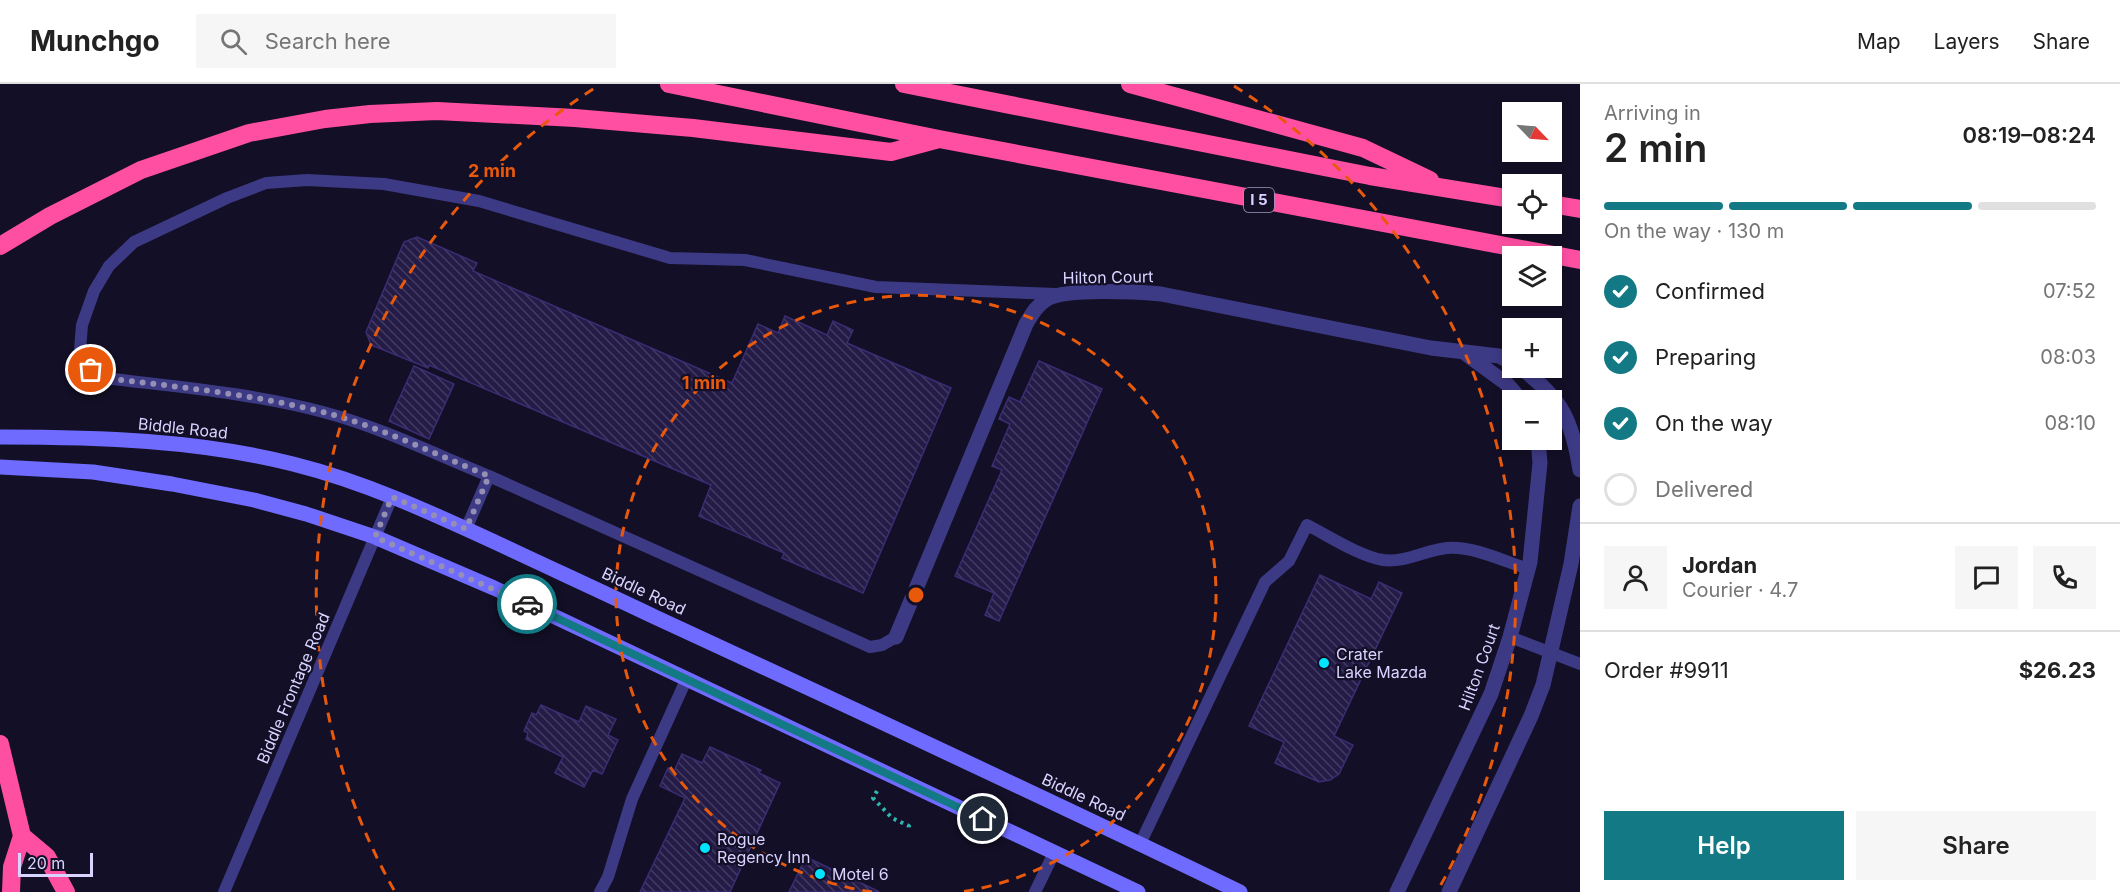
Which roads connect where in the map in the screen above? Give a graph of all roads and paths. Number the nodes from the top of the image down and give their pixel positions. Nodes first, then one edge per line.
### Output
1 (669, 84) edge
2 (904, 84) edge
3 (1130, 84) edge
4 (939, 139) junction
5 (1451, 189) junction
6 (1502, 197) edge
7 (1562, 206) edge
8 (1580, 208) edge
9 (0, 246) edge
10 (1580, 260) edge
11 (1060, 294) junction
12 (1464, 353) junction
13 (1502, 358) edge
14 (1534, 378) edge
15 (1512, 390) edge
16 (0, 437) edge
17 (1539, 450) edge
18 (0, 467) edge
19 (1580, 470) edge
20 (489, 476) junction
21 (392, 497) junction
22 (1580, 506) edge
23 (466, 529) junction
24 (375, 537) junction
25 (1528, 568) junction
26 (896, 637) joint
27 (1510, 637) junction
28 (1552, 653) junction
29 (1580, 664) edge
30 (687, 678) junction
31 (0, 744) edge
32 (877, 791) dead end
33 (908, 828) dead end
34 (22, 836) junction
35 (1140, 844) junction
36 (1054, 853) junction
37 (12, 892) edge
38 (66, 892) edge
39 (224, 892) edge
40 (600, 892) edge
41 (1035, 892) edge
42 (1138, 892) edge
43 (1240, 892) edge
44 (1397, 892) edge
45 (1449, 892) edge

1 - 4 highway, I 5
2 - 5 highway
3 - 5 highway
4 - 9 highway
4 - 10 highway, I 5
5 - 6 highway
7 - 8 highway
11 - 12 street, Hilton Court
11 - 20 lane
11 - 26 street, Hilton Court
12 - 13 street, Hilton Court
12 - 15 street, Hilton Court
14 - 19 street
16 - 21 main road, Biddle Road
17 - 25 street, Hilton Court
18 - 24 main road
20 - 23 lane
20 - 26 lane
21 - 23 main road, Biddle Road
21 - 24 lane, Biddle Frontage Road
22 - 28 street
23 - 35 main road, Biddle Road
24 - 30 main road
24 - 39 lane, Biddle Frontage Road
25 - 27 street, Hilton Court
25 - 35 lane
27 - 28 lane
27 - 44 street, Hilton Court
28 - 29 lane
28 - 45 street
30 - 36 main road
30 - 40 lane
31 - 34 highway
32 - 33 path
34 - 37 highway
34 - 38 highway
35 - 43 main road, Biddle Road
36 - 41 lane
36 - 42 main road

